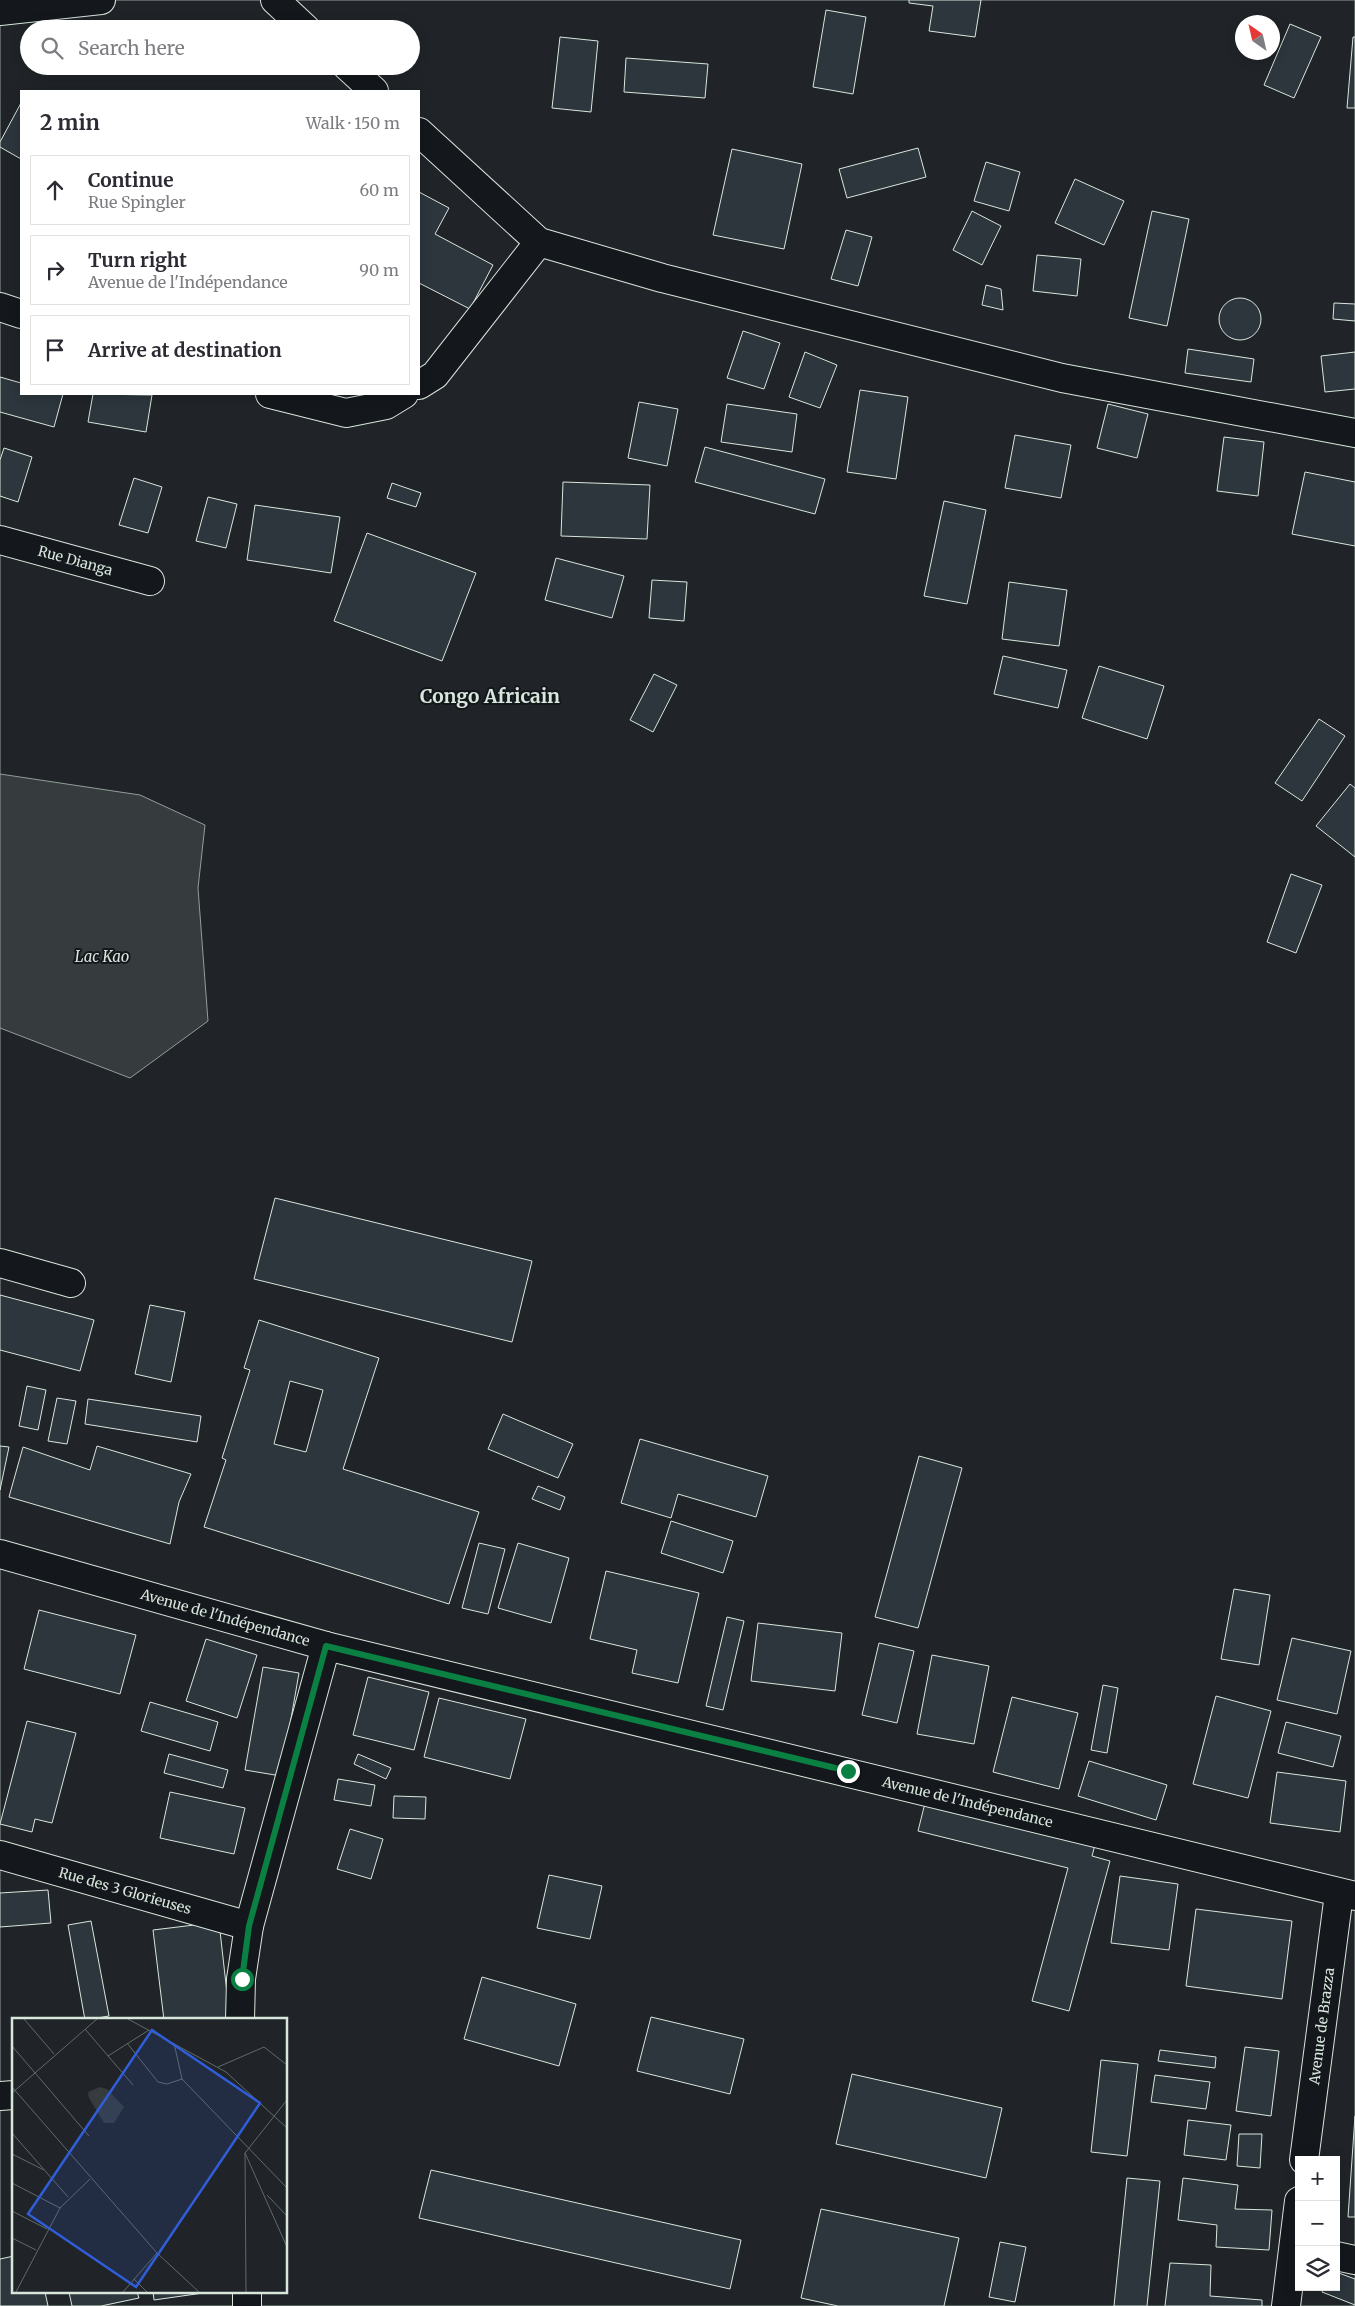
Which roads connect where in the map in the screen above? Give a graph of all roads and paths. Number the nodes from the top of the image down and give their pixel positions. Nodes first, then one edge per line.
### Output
1 (102, 0) edge
2 (275, 0) edge
3 (0, 11) edge
4 (296, 20) edge
5 (357, 75) edge
6 (373, 90) edge
7 (420, 133) edge
8 (539, 242) junction
9 (0, 307) edge
10 (20, 314) edge
11 (420, 384) edge
12 (274, 395) edge
13 (402, 395) edge
14 (1355, 433) edge
15 (0, 540) edge
16 (150, 581) dead end
17 (0, 1262) edge
18 (71, 1283) dead end
19 (0, 1554) edge
20 (326, 1646) junction
21 (0, 1855) edge
22 (1347, 1895) edge
23 (249, 1926) junction
24 (240, 2018) edge
25 (1305, 2156) edge
26 (1295, 2254) edge
27 (1340, 2257) edge
28 (1355, 2260) edge
29 (1286, 2306) edge

1 - 3 street
2 - 4 street
5 - 6 street
7 - 8 street
8 - 11 street
8 - 14 street
9 - 10 street
12 - 13 street
15 - 16 street, Rue Dianga
17 - 18 street
19 - 20 street, Avenue de l'Indépendance
20 - 22 street, Avenue de l'Indépendance
20 - 23 street
21 - 23 street, Rue des 3 Glorieuses
22 - 25 street, Avenue de Brazza
23 - 24 street
26 - 29 street
27 - 28 street

